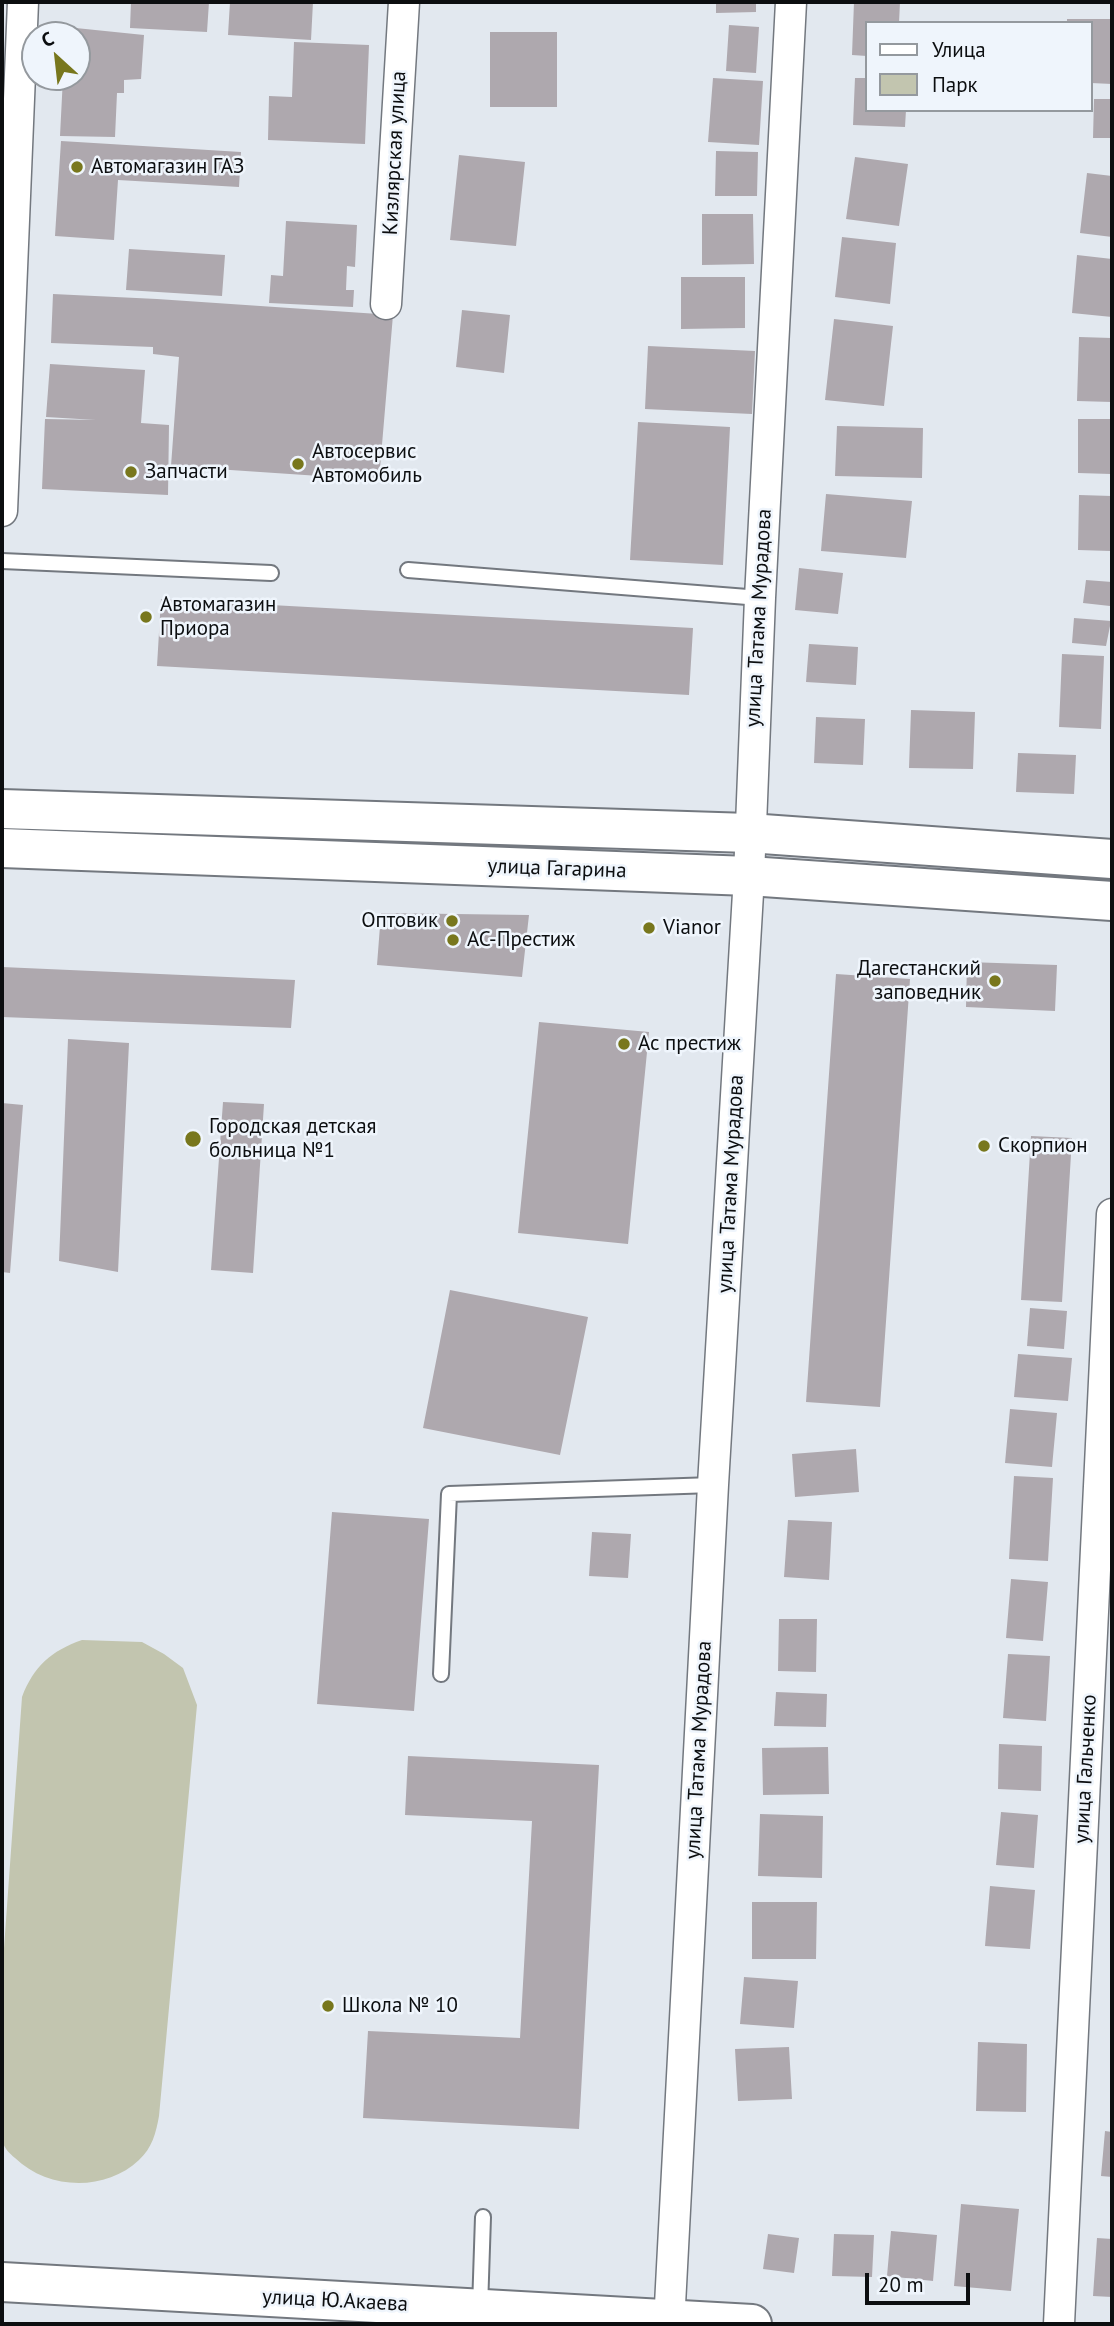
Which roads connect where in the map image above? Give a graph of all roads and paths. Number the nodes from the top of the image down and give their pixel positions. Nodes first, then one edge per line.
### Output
1 (23, 2) edge
2 (404, 2) edge
3 (791, 2) edge
4 (386, 304) dead end
5 (2, 511) edge
6 (2, 561) edge
7 (408, 570) dead end
8 (271, 573) dead end
9 (760, 598) junction
10 (2, 809) edge
11 (749, 834) junction
12 (2, 848) edge
13 (1112, 859) edge
14 (749, 876) junction
15 (1112, 901) edge
16 (1112, 1214) edge
17 (713, 1485) junction
18 (441, 1674) dead end
19 (483, 2217) dead end
20 (2, 2282) edge
21 (480, 2309) junction
22 (304, 2312) edge
23 (669, 2322) edge
24 (751, 2324) edge
25 (1059, 2324) edge

1 - 5 street
2 - 4 street, Кизлярская улица
3 - 9 street, улица Татама Мурадова
6 - 8 lane
7 - 9 lane
9 - 11 street, улица Татама Мурадова
10 - 11 main road, улица Гагарина
11 - 13 main road, улица Гагарина
11 - 14 street, улица Татама Мурадова
12 - 14 main road, улица Гагарина
14 - 15 main road, улица Гагарина
14 - 17 street, улица Татама Мурадова
16 - 25 street, улица Гальченко
17 - 18 lane
17 - 23 street, улица Татама Мурадова
19 - 21 lane
20 - 22 main road, улица Ю.Акаева
21 - 22 main road, улица Ю.Акаева
21 - 23 main road, улица Ю.Акаева
23 - 24 main road, улица Ю.Акаева

